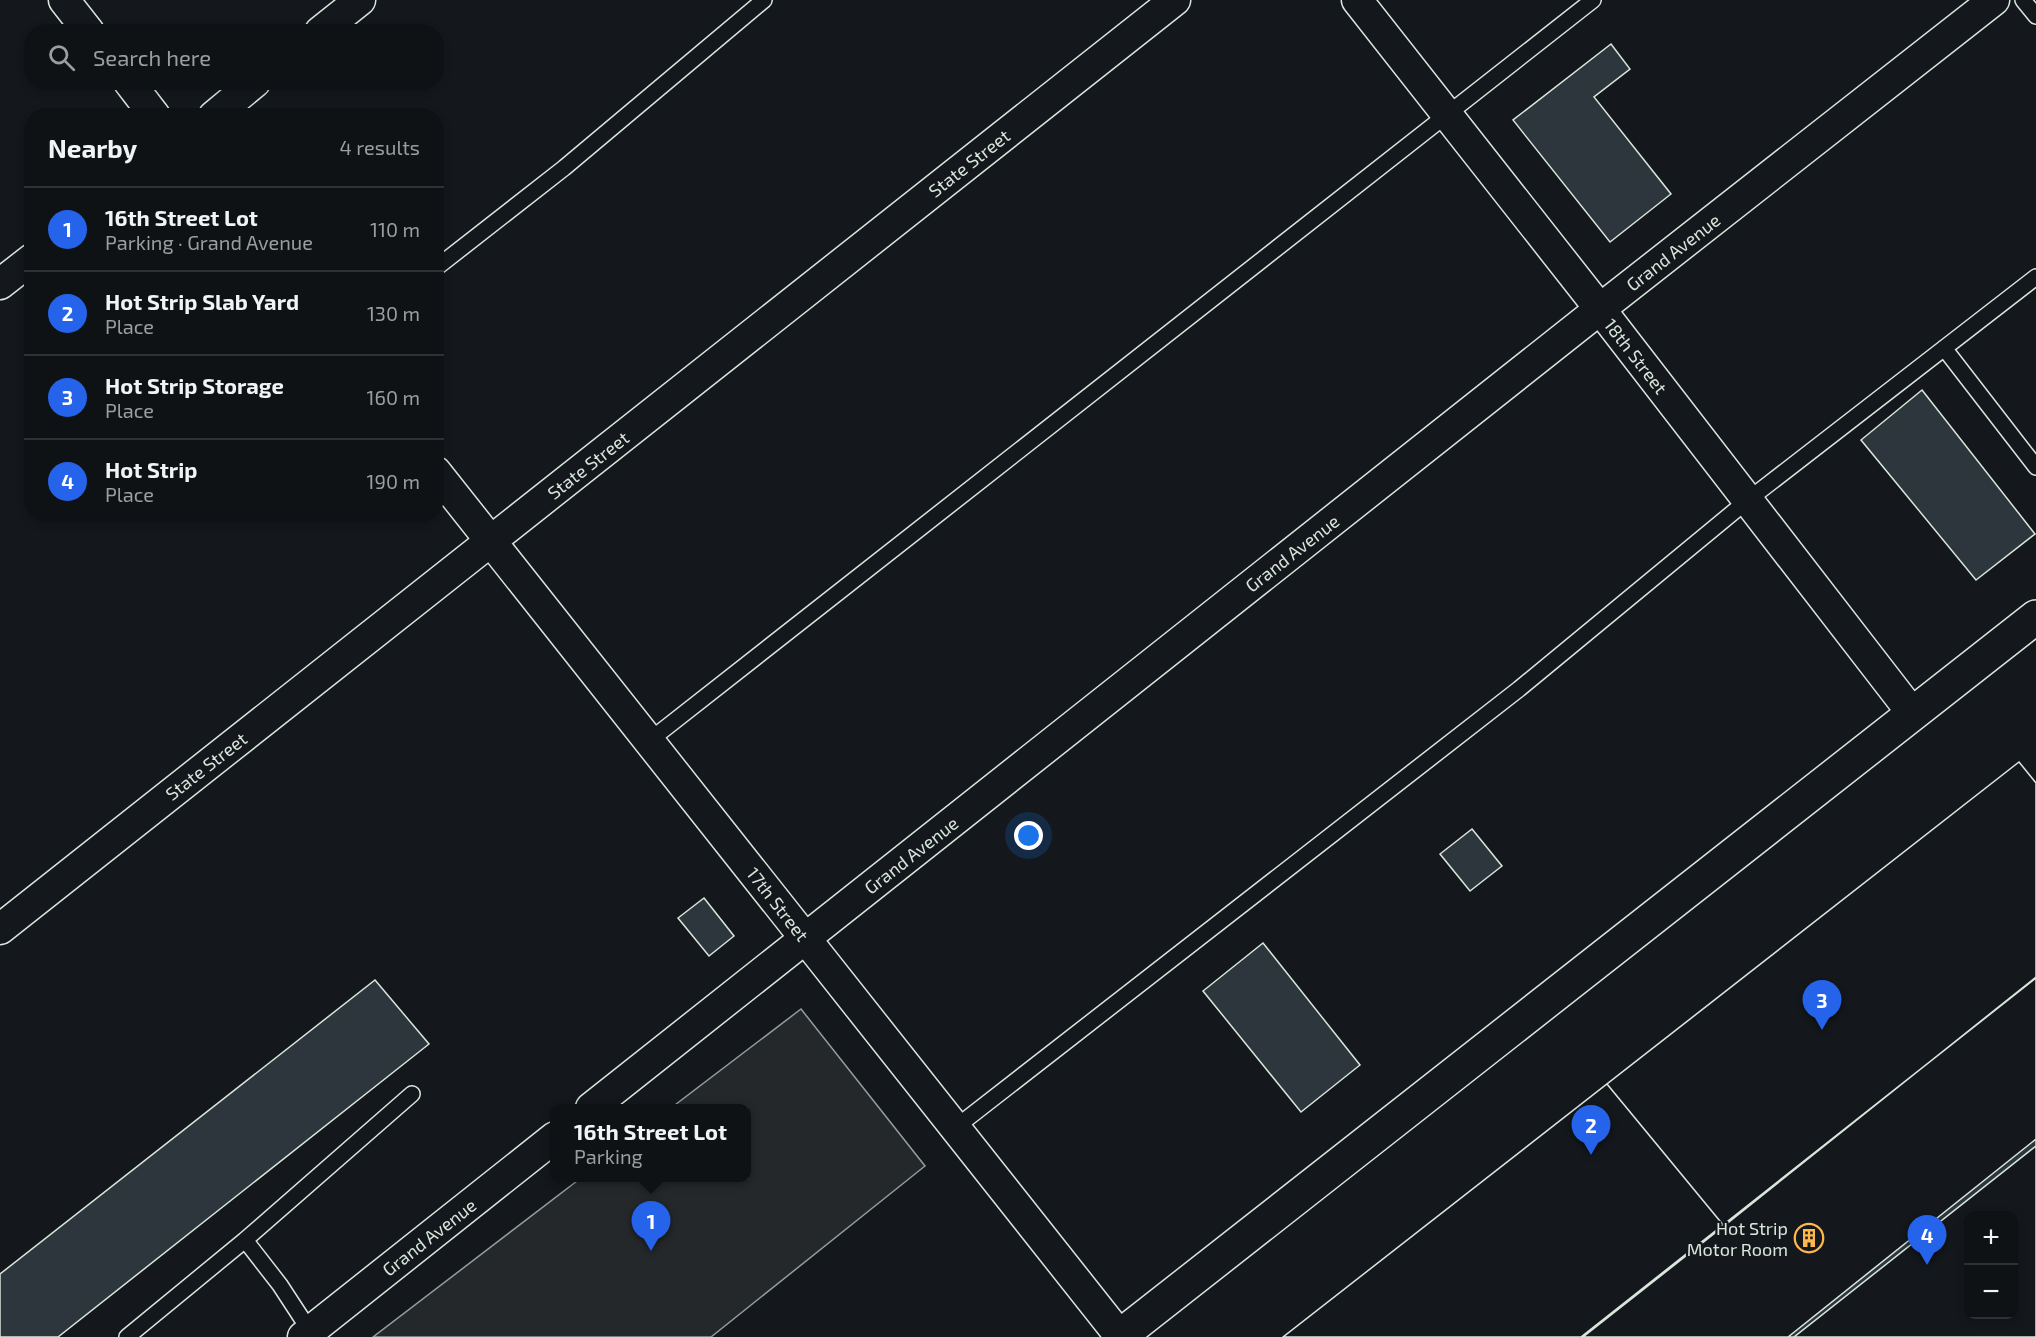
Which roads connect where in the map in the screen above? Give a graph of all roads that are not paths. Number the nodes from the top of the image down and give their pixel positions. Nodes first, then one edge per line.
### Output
1 (64, 0) edge
2 (360, 0) edge
3 (764, 0) edge
4 (1175, 0) edge
5 (1357, 0) edge
6 (1593, 0) edge
7 (1994, 0) edge
8 (2023, 0) edge
9 (2036, 16) edge
10 (83, 24) edge
11 (330, 24) edge
12 (135, 90) edge
13 (245, 90) edge
14 (149, 108) edge
15 (224, 108) edge
16 (1447, 114) junction
17 (444, 262) edge
18 (24, 265) edge
19 (2036, 277) edge
20 (0, 284) edge
21 (1600, 309) junction
22 (1944, 348) junction
23 (2036, 467) edge
24 (444, 482) edge
25 (1748, 500) junction
26 (491, 542) junction
27 (2036, 617) edge
28 (1913, 714) junction
29 (649, 741) junction
30 (0, 929) edge
31 (806, 939) junction
32 (412, 1094) dead end
33 (596, 1104) edge
34 (955, 1128) junction
35 (550, 1141) edge
36 (245, 1240) junction
37 (306, 1334) edge
38 (1120, 1336) edge
39 (127, 1337) edge

1 - 10 street
2 - 11 street
3 - 17 lane
4 - 26 street, State Street
5 - 16 street, 18th Street
6 - 16 lane
7 - 21 street, Grand Avenue
8 - 9 lane
12 - 14 street
13 - 15 street
16 - 21 street, 18th Street
16 - 29 lane
18 - 20 street
19 - 22 lane
21 - 25 street, 18th Street
21 - 31 street, Grand Avenue
22 - 23 lane
22 - 25 lane
24 - 26 street, 17th Street
25 - 28 street, 18th Street
25 - 34 lane
26 - 29 street, 17th Street
26 - 30 street, State Street
27 - 28 main road
28 - 38 main road
29 - 31 street, 17th Street
31 - 33 street, Grand Avenue
31 - 34 street, 17th Street
32 - 36 lane
34 - 38 street, 17th Street
35 - 37 street, Grand Avenue
36 - 37 lane
36 - 39 lane

